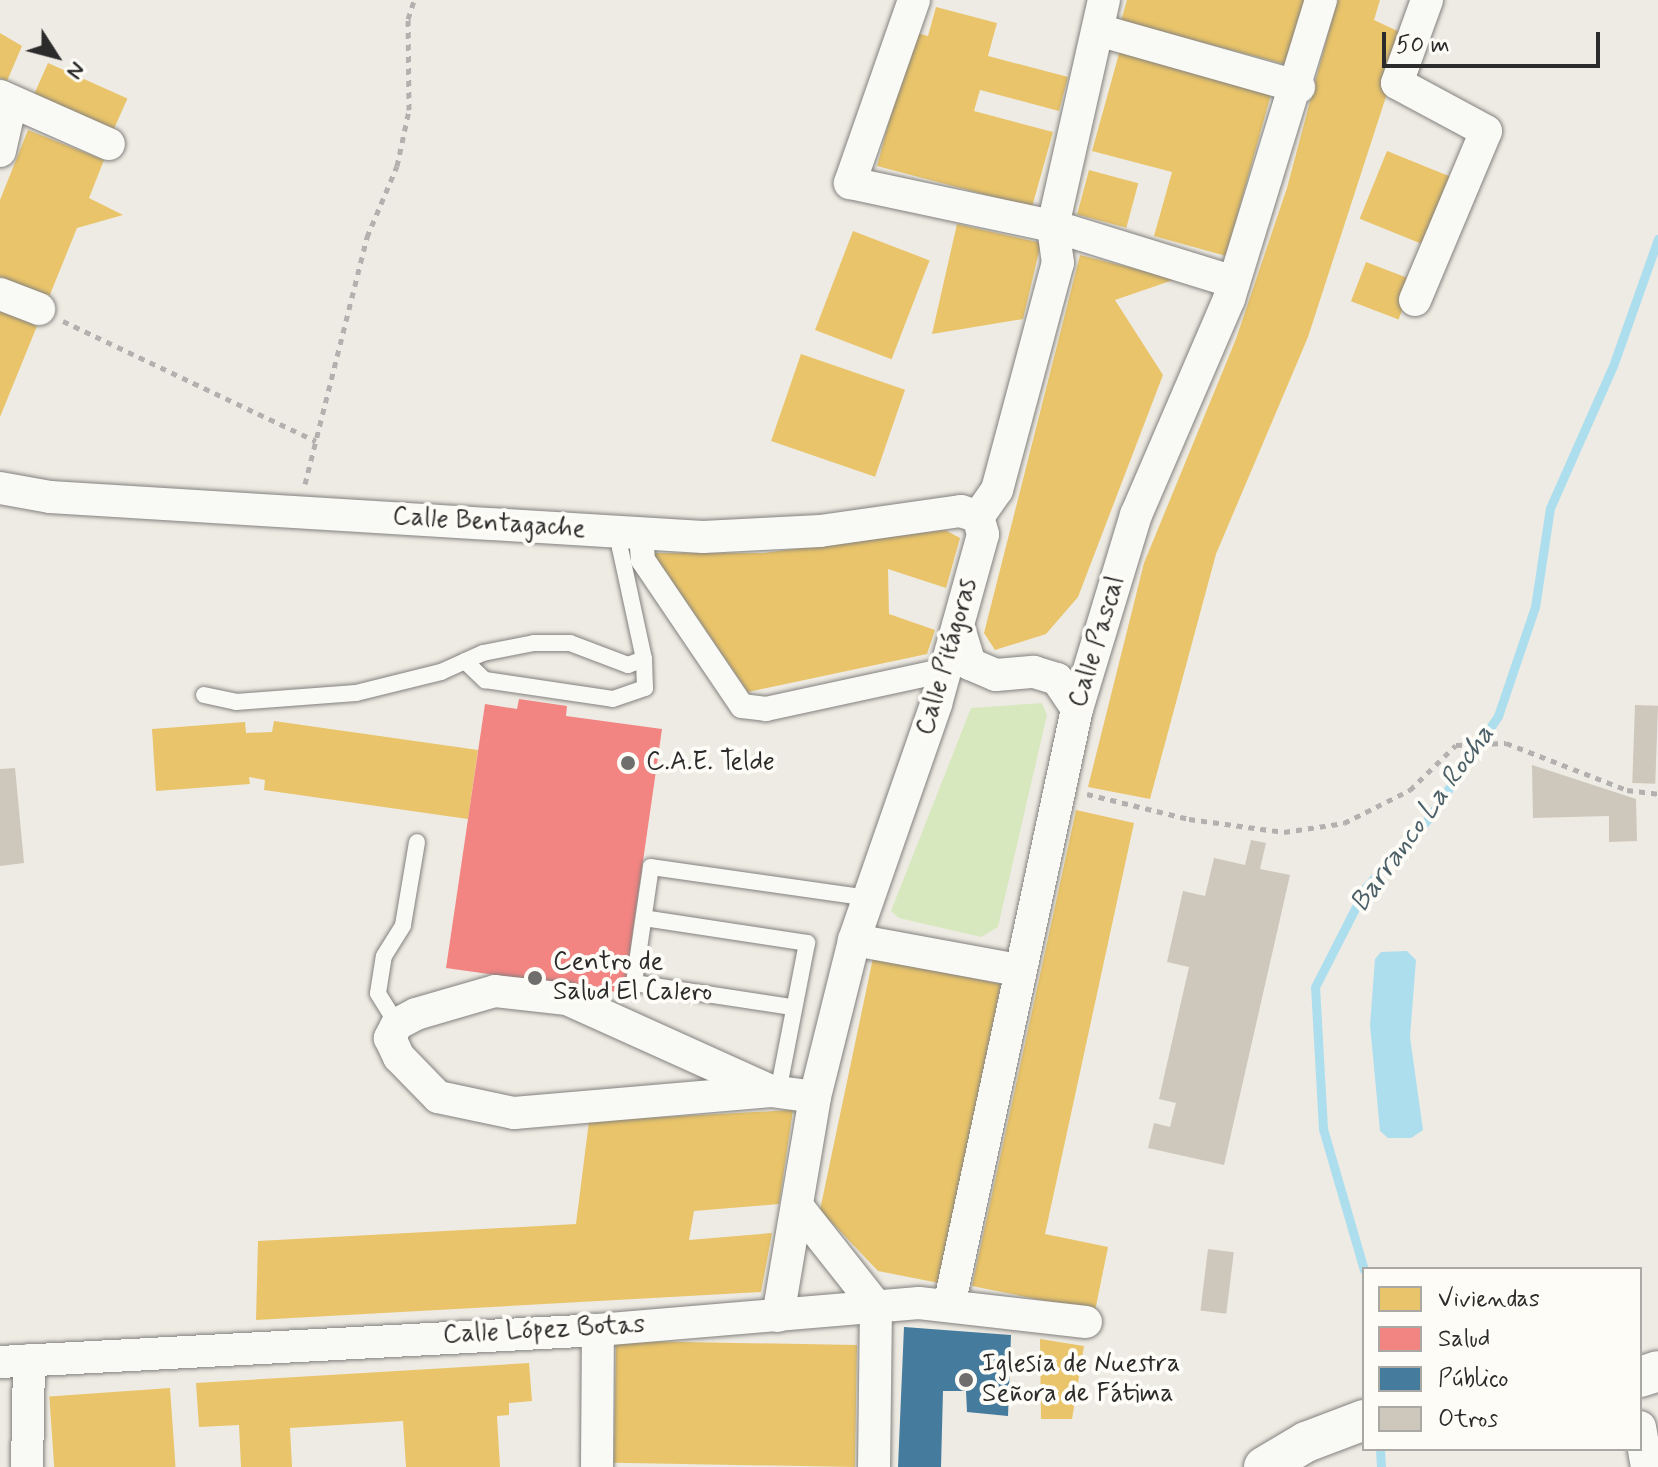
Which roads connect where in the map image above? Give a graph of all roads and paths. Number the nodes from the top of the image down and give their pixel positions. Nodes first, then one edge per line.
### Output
1 (414, 0) edge
2 (914, 0) edge
3 (1321, 0) edge
4 (1427, 0) edge
5 (1101, 15) edge
6 (1299, 87) junction
7 (0, 97) edge
8 (109, 144) dead end
9 (0, 151) edge
10 (1053, 226) junction
11 (1234, 282) junction
12 (0, 294) edge
13 (1415, 300) dead end
14 (39, 309) joint
15 (316, 441) junction
16 (0, 488) edge
17 (298, 512) junction
18 (978, 517) junction
19 (632, 533) junction
20 (958, 625) junction
21 (644, 659) junction
22 (465, 661) junction
23 (946, 670) junction
24 (996, 675) junction
25 (204, 695) dead end
26 (936, 704) junction
27 (1077, 709) junction
28 (1059, 788) junction
29 (1658, 794) edge
30 (417, 842) dead end
31 (869, 898) junction
32 (644, 918) junction
33 (854, 940) junction
34 (1017, 970) junction
35 (791, 1007) junction
36 (397, 1024) junction
37 (774, 1092) junction
38 (815, 1097) junction
39 (797, 1206) junction
40 (876, 1306) junction
41 (949, 1306) junction
42 (778, 1316) junction
43 (1086, 1322) dead end
44 (598, 1330) junction
45 (15, 1361) edge
46 (1354, 1423) edge
47 (1642, 1438) edge
48 (27, 1467) edge
49 (597, 1467) edge
50 (874, 1467) edge
51 (1264, 1467) edge
52 (1647, 1467) edge

1 - 15 path
2 - 10 street
3 - 6 street, Calle Pascal
4 - 13 street
5 - 6 street
5 - 10 street
6 - 11 street, Calle Pascal
7 - 8 street
7 - 9 street
10 - 11 street
10 - 18 street
11 - 27 street, Calle Pascal
12 - 14 street
14 - 15 path
15 - 17 path
16 - 17 street, Calle Bentagache
17 - 19 street, Calle Bentagache
18 - 19 street, Calle Bentagache
18 - 20 street, Calle Pitágoras
19 - 21 lane
19 - 23 street
20 - 23 street, Calle Pitágoras
20 - 24 street
21 - 22 lane
21 - 22 lane
22 - 25 lane
23 - 26 street, Calle Pitágoras
24 - 26 street
24 - 27 street
26 - 31 street, Calle Pitágoras
27 - 28 street, Calle Pascal
28 - 29 path
28 - 34 street, Calle Pascal
30 - 36 lane
31 - 32 lane
31 - 33 street, Calle Pitágoras
32 - 35 lane
32 - 35 lane
33 - 34 street
33 - 38 street, Calle Pitágoras
34 - 41 street, Calle Pascal
35 - 37 lane
36 - 37 street
36 - 37 street
37 - 38 street
38 - 39 street, Calle Pitágoras
39 - 40 street
39 - 42 street, Calle Pitágoras
40 - 41 street, Calle López Botas
40 - 42 street, Calle López Botas
40 - 50 street
41 - 43 street, Calle López Botas
42 - 44 street, Calle López Botas
44 - 45 street, Calle López Botas
44 - 49 street
45 - 48 street
46 - 51 street
47 - 52 street

